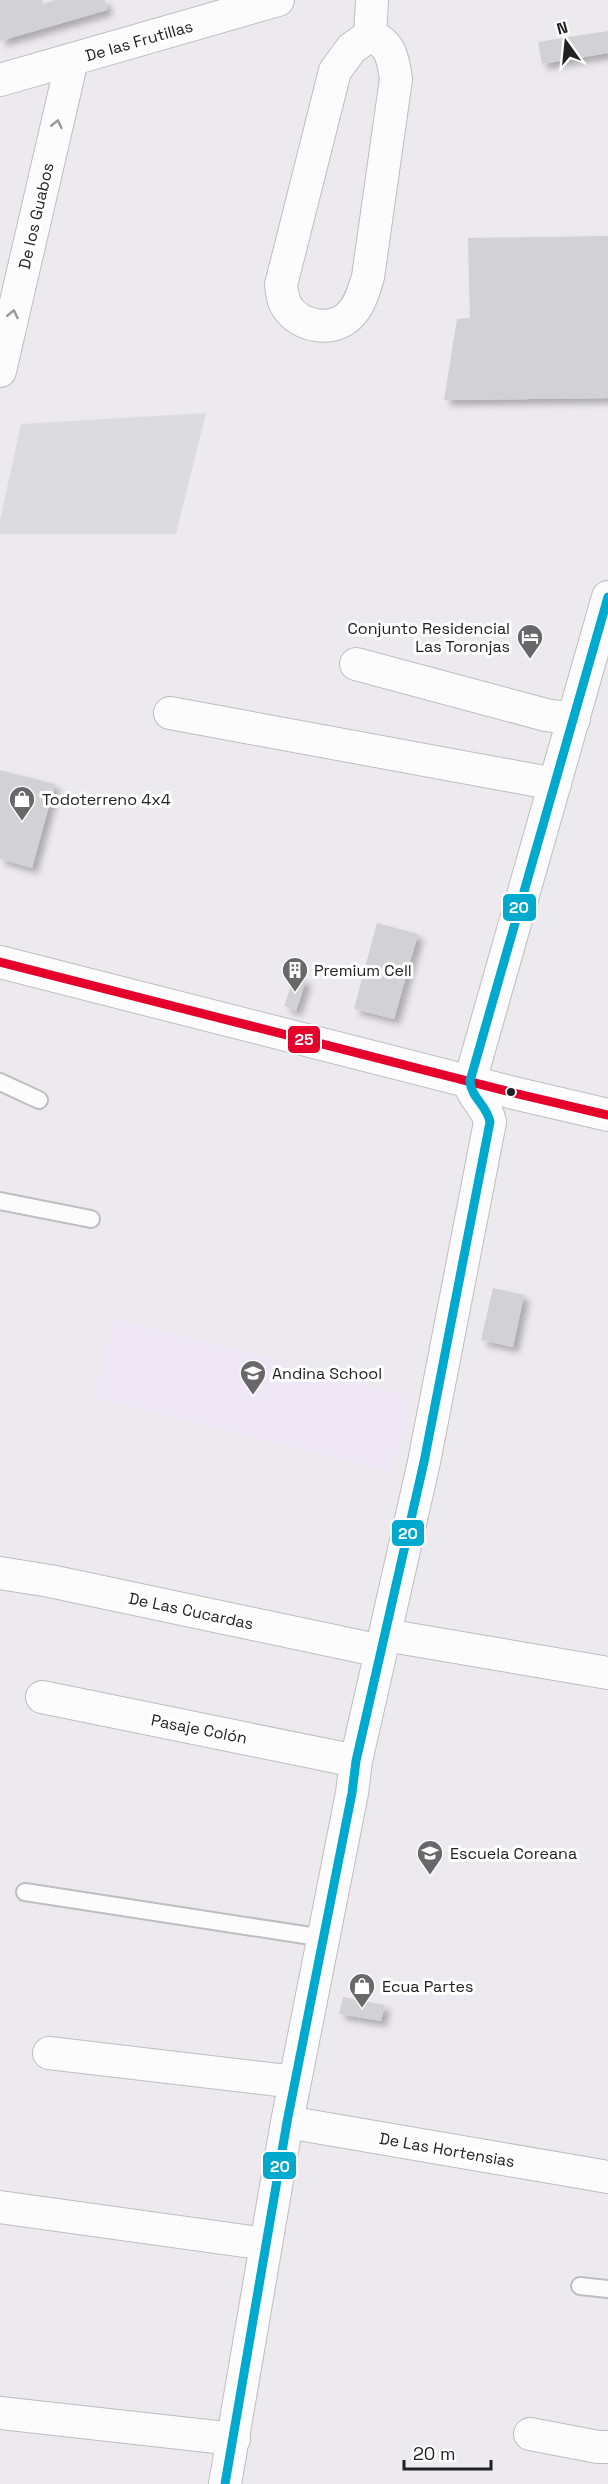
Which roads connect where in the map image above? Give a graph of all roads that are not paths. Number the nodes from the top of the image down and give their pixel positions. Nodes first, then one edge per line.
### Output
1 (278, 0) edge
2 (372, 0) edge
3 (370, 35) junction
4 (72, 60) junction
5 (0, 80) edge
6 (0, 371) edge
7 (608, 597) edge
8 (356, 664) dead end
9 (170, 713) dead end
10 (574, 719) junction
11 (555, 784) junction
12 (0, 962) edge
13 (470, 1081) junction
14 (0, 1082) edge
15 (39, 1100) dead end
16 (608, 1115) edge
17 (0, 1202) edge
18 (91, 1219) dead end
19 (0, 1573) edge
20 (383, 1643) junction
21 (608, 1673) edge
22 (42, 1697) dead end
23 (356, 1761) junction
24 (25, 1892) dead end
25 (324, 1938) junction
26 (49, 2053) dead end
27 (295, 2082) junction
28 (287, 2122) junction
29 (608, 2177) edge
30 (0, 2207) edge
31 (266, 2244) junction
32 (580, 2286) dead end
33 (608, 2289) edge
34 (0, 2413) edge
35 (530, 2434) dead end
36 (234, 2439) junction
37 (608, 2447) edge
38 (225, 2484) edge

1 - 4 street, De las Frutillas
2 - 3 street
3 - 3 street
4 - 5 street, De las Frutillas
6 -> 4 street, De los Guabos
7 - 10 street
8 - 10 street
9 - 11 street
10 - 11 street
11 - 13 street
12 - 13 street
13 - 16 street
13 - 20 street
14 - 15 lane
17 - 18 lane
19 - 20 street, De Las Cucardas
20 - 21 street, De Las Cucardas
20 - 23 street
22 - 23 street, Pasaje Colón
23 - 25 street
24 - 25 lane
25 - 27 street
26 - 27 street
27 - 28 street
28 - 29 street, De Las Hortensias
28 - 31 street
30 - 31 street
31 - 36 street
32 - 33 lane
34 - 36 street
35 - 37 street
36 - 38 street

